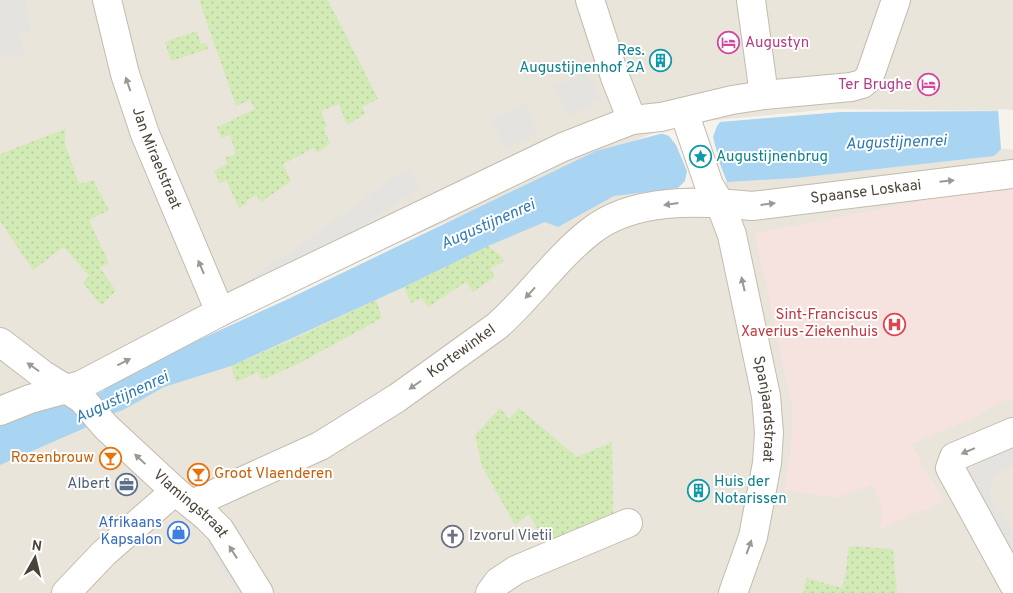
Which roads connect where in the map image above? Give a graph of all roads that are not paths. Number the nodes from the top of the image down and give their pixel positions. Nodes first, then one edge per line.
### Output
1 (107, 0) edge
2 (590, 0) edge
3 (751, 0) edge
4 (896, 0) edge
5 (764, 95) junction
6 (632, 120) junction
7 (686, 120) junction
8 (1013, 174) edge
9 (715, 194) junction
10 (220, 312) junction
11 (0, 342) edge
12 (75, 394) junction
13 (0, 411) edge
14 (1013, 432) edge
15 (183, 498) junction
16 (628, 523) dead end
17 (1013, 583) edge
18 (66, 593) edge
19 (259, 593) edge
20 (490, 593) edge
21 (733, 593) edge

10 -> 1 street, Jan Miraelstraat
2 - 6 street
3 - 5 street
4 - 5 street
5 - 7 street
6 - 7 street
6 - 10 street
7 - 9 street, Spanjaardstraat
9 -> 8 street, Spaanse Loskaai
9 -> 15 street, Kortewinkel
21 -> 9 street, Spanjaardstraat
12 -> 10 street
12 -> 11 street, Vlamingstraat
12 - 13 street
15 -> 12 street, Vlamingstraat
14 -> 17 street
15 - 18 street, Kortewinkel
19 -> 15 street, Vlamingstraat
16 - 20 street

